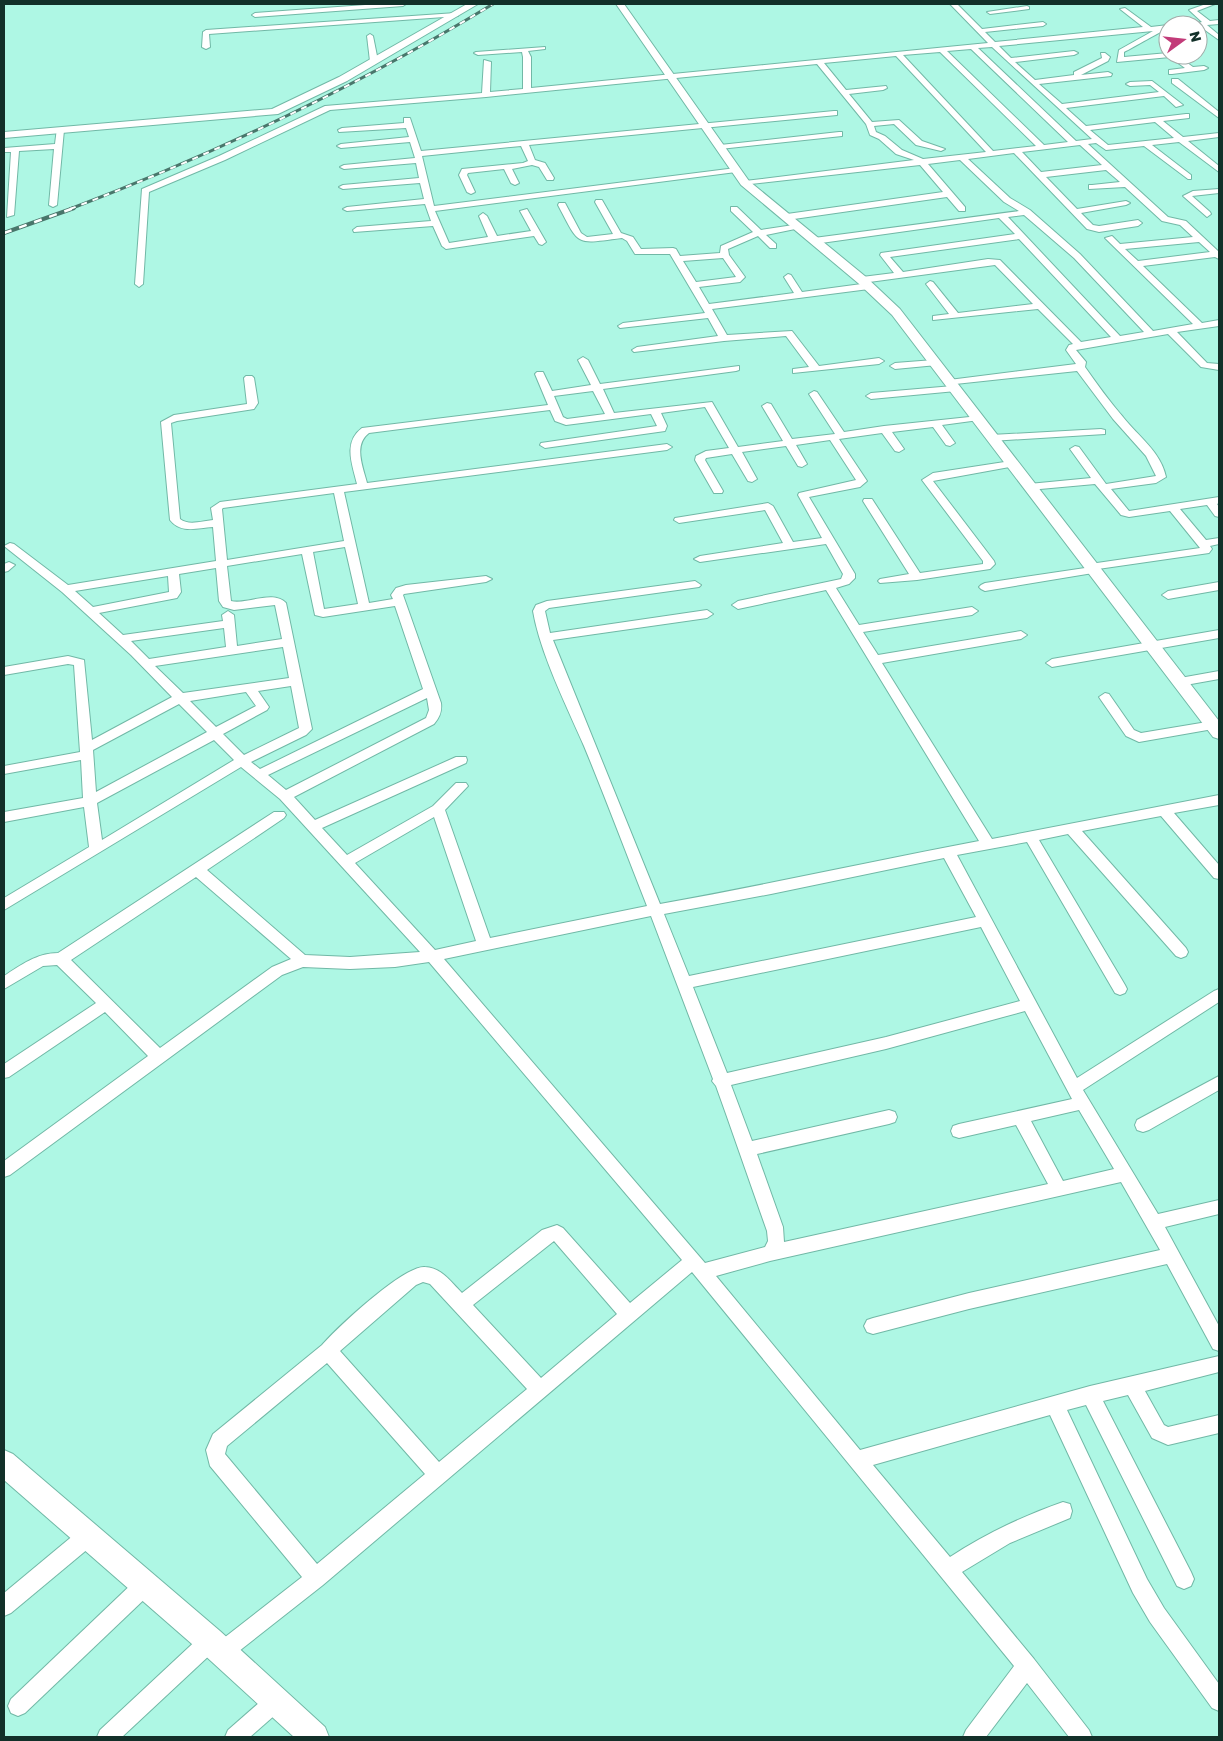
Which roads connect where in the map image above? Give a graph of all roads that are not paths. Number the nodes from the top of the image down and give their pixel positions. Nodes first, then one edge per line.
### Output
1 (267, 4) edge
2 (403, 4) edge
3 (471, 4) edge
4 (620, 4) edge
5 (953, 4) edge
6 (1152, 4) edge
7 (1159, 4) edge
8 (1212, 4) edge
9 (306, 7) edge
10 (993, 7) edge
11 (1027, 8) dead end
12 (1123, 9) dead end
13 (268, 14) junction
14 (255, 15) dead end
15 (456, 15) junction
16 (1196, 15) edge
17 (966, 17) junction
18 (1043, 24) dead end
19 (309, 28) junction
20 (1158, 28) edge
21 (1208, 28) edge
22 (1150, 29) junction
23 (980, 30) junction
24 (1158, 33) edge
25 (1081, 35) junction
26 (370, 36) dead end
27 (1219, 38) edge
28 (1088, 41) dead end
29 (993, 44) junction
30 (206, 46) dead end
31 (972, 46) junction
32 (543, 48) dead end
33 (1096, 48) dead end
34 (524, 49) junction
35 (941, 49) junction
36 (1120, 52) junction
37 (478, 53) dead end
38 (1074, 53) dead end
39 (898, 54) junction
40 (1103, 54) junction
41 (1009, 60) junction
42 (1120, 60) junction
43 (374, 61) junction
44 (487, 62) dead end
45 (819, 62) junction
46 (1101, 62) junction
47 (1204, 68) dead end
48 (1192, 70) junction
49 (1172, 72) dead end
50 (1108, 74) dead end
51 (671, 77) junction
52 (1071, 78) junction
53 (1175, 81) dead end
54 (1034, 82) junction
55 (1130, 84) dead end
56 (883, 88) dead end
57 (527, 91) junction
58 (844, 92) junction
59 (1165, 94) junction
60 (486, 95) junction
61 (1179, 105) dead end
62 (1061, 106) junction
63 (834, 113) dead end
64 (1186, 116) dead end
65 (1219, 116) edge
66 (1156, 119) junction
67 (870, 124) junction
68 (704, 125) junction
69 (1084, 128) junction
70 (60, 130) junction
71 (342, 130) dead end
72 (839, 134) dead end
73 (4, 135) edge
74 (1219, 135) edge
75 (413, 139) junction
76 (1180, 139) junction
77 (1097, 141) junction
78 (524, 143) junction
79 (1079, 143) junction
80 (1145, 143) junction
81 (58, 146) junction
82 (341, 146) dead end
83 (720, 147) junction
84 (1042, 147) junction
85 (941, 149) dead end
86 (4, 150) edge
87 (15, 150) junction
88 (1015, 150) junction
89 (991, 154) junction
90 (418, 157) junction
91 (962, 157) junction
92 (1219, 159) edge
93 (1207, 160) junction
94 (532, 162) junction
95 (922, 162) junction
96 (14, 167) junction
97 (344, 167) dead end
98 (507, 167) junction
99 (1109, 167) junction
100 (4, 168) edge
101 (736, 170) junction
102 (1219, 170) edge
103 (1040, 176) junction
104 (1188, 177) dead end
105 (550, 178) dead end
106 (424, 180) junction
107 (515, 183) dead end
108 (745, 183) junction
109 (1126, 184) junction
110 (8, 186) edge
111 (1092, 186) dead end
112 (343, 187) dead end
113 (1219, 191) edge
114 (471, 192) dead end
115 (950, 194) junction
116 (8, 198) edge
117 (599, 202) dead end
118 (1126, 203) dead end
119 (53, 205) dead end
120 (430, 205) junction
121 (562, 206) dead end
122 (347, 209) dead end
123 (734, 209) dead end
124 (962, 209) dead end
125 (524, 211) dead end
126 (1027, 212) junction
127 (1075, 212) junction
128 (1207, 214) dead end
129 (10, 215) dead end
130 (1001, 215) junction
131 (483, 216) dead end
132 (792, 222) junction
133 (435, 223) junction
134 (1138, 223) dead end
135 (357, 230) dead end
136 (536, 233) junction
137 (759, 233) junction
138 (618, 235) junction
139 (1021, 236) junction
140 (1108, 238) dead end
141 (1201, 239) junction
142 (494, 240) junction
143 (814, 240) junction
144 (542, 242) dead end
145 (772, 246) dead end
146 (1119, 247) junction
147 (726, 255) junction
148 (1218, 255) edge
149 (680, 259) junction
150 (1137, 264) junction
151 (901, 275) junction
152 (788, 277) dead end
153 (865, 283) junction
154 (139, 284) dead end
155 (930, 284) dead end
156 (693, 285) junction
157 (800, 295) junction
158 (1041, 306) junction
159 (709, 311) junction
160 (955, 315) junction
161 (936, 318) dead end
162 (1219, 323) edge
163 (1199, 325) junction
164 (623, 326) dead end
165 (1170, 330) junction
166 (1150, 333) junction
167 (724, 338) junction
168 (1117, 338) junction
169 (1079, 345) junction
170 (636, 350) dead end
171 (583, 360) dead end
172 (879, 362) dead end
173 (934, 363) junction
174 (894, 366) dead end
175 (1079, 366) junction
176 (1219, 367) edge
177 (736, 368) dead end
178 (816, 369) junction
179 (796, 371) dead end
180 (540, 374) dead end
181 (249, 378) dead end
182 (951, 386) junction
183 (598, 388) junction
184 (549, 394) junction
185 (814, 394) dead end
186 (871, 396) dead end
187 (767, 406) dead end
188 (554, 407) junction
189 (654, 410) junction
190 (611, 416) junction
191 (975, 418) junction
192 (935, 423) junction
193 (884, 429) junction
194 (1101, 432) dead end
195 (836, 435) junction
196 (991, 438) junction
197 (789, 442) junction
198 (950, 443) dead end
199 (545, 445) dead end
200 (667, 447) dead end
201 (735, 449) junction
202 (899, 449) dead end
203 (1075, 449) dead end
204 (802, 464) dead end
205 (1011, 464) junction
206 (752, 479) dead end
207 (1101, 484) junction
208 (362, 485) junction
209 (1029, 487) junction
210 (338, 489) junction
211 (718, 491) dead end
212 (868, 500) dead end
213 (1214, 500) edge
214 (1172, 507) junction
215 (1219, 514) edge
216 (679, 520) dead end
217 (219, 526) junction
218 (829, 540) junction
219 (1219, 541) edge
220 (350, 543) junction
221 (1203, 544) junction
222 (10, 546) dead end
223 (789, 546) junction
224 (307, 550) junction
225 (700, 559) dead end
226 (222, 562) junction
227 (1092, 568) junction
228 (173, 571) junction
229 (917, 577) junction
230 (486, 579) dead end
231 (884, 581) dead end
232 (694, 586) dead end
233 (829, 586) junction
234 (1219, 586) edge
235 (985, 587) dead end
236 (66, 588) junction
237 (1168, 595) dead end
238 (398, 602) junction
239 (227, 604) junction
240 (738, 605) dead end
241 (364, 607) junction
242 (91, 611) junction
243 (972, 611) dead end
244 (707, 614) dead end
245 (229, 624) junction
246 (854, 629) junction
247 (1021, 634) dead end
248 (1219, 634) edge
249 (546, 637) junction
250 (121, 639) junction
251 (288, 642) junction
252 (1151, 646) junction
253 (232, 650) junction
254 (874, 660) junction
255 (146, 663) junction
256 (1052, 663) dead end
257 (4, 671) edge
258 (1219, 675) edge
259 (297, 681) junction
260 (1180, 682) junction
261 (249, 688) junction
262 (430, 691) junction
263 (1105, 697) dead end
264 (180, 698) junction
265 (1216, 729) edge
266 (214, 732) junction
267 (86, 752) junction
268 (461, 760) dead end
269 (242, 761) junction
270 (4, 770) edge
271 (260, 774) junction
272 (461, 786) dead end
273 (284, 796) junction
274 (1219, 800) edge
275 (90, 801) junction
276 (438, 809) junction
277 (1163, 810) junction
278 (279, 815) dead end
279 (4, 817) edge
280 (313, 826) junction
281 (1071, 828) junction
282 (1030, 836) junction
283 (988, 844) junction
284 (96, 849) junction
285 (948, 852) junction
286 (346, 862) junction
287 (196, 871) junction
288 (1219, 874) edge
289 (4, 904) edge
290 (655, 912) junction
291 (984, 922) junction
292 (485, 945) junction
293 (1181, 952) dead end
294 (433, 956) junction
295 (60, 959) junction
296 (302, 961) junction
297 (685, 983) junction
298 (4, 984) edge
299 (1120, 989) dead end
300 (1219, 995) edge
301 (106, 1003) junction
302 (1029, 1004) junction
303 (159, 1057) junction
304 (4, 1072) edge
305 (720, 1081) junction
306 (1219, 1082) edge
307 (1074, 1088) junction
308 (1082, 1103) junction
309 (889, 1117) dead end
310 (1020, 1117) junction
311 (1143, 1125) dead end
312 (959, 1131) dead end
313 (748, 1149) junction
314 (4, 1170) edge
315 (1125, 1174) junction
316 (1059, 1189) junction
317 (1219, 1207) edge
318 (1154, 1222) junction
319 (770, 1253) junction
320 (1172, 1255) junction
321 (698, 1266) junction
322 (460, 1304) junction
323 (629, 1314) junction
324 (873, 1326) dead end
325 (1219, 1342) edge
326 (328, 1351) junction
327 (1219, 1364) edge
328 (1132, 1385) junction
329 (539, 1389) junction
330 (1090, 1395) junction
331 (1055, 1405) junction
332 (1219, 1424) edge
333 (856, 1460) junction
334 (4, 1463) edge
335 (437, 1474) junction
336 (1063, 1511) dead end
337 (88, 1536) junction
338 (947, 1570) junction
339 (316, 1578) junction
340 (1184, 1579) dead end
341 (145, 1585) junction
342 (4, 1606) edge
343 (216, 1646) junction
344 (1027, 1666) junction
345 (276, 1701) junction
346 (1219, 1701) edge
347 (18, 1706) dead end
348 (107, 1737) edge
349 (236, 1737) edge
350 (315, 1737) edge
351 (973, 1737) edge
352 (1082, 1737) edge

1 - 13 street
2 - 9 street
3 - 15 street
4 - 51 street
5 - 17 street
6 - 7 street
8 - 16 street
9 - 13 street
9 - 19 street
10 - 11 street
10 - 17 street
12 - 22 street
13 - 14 street
15 - 19 street
15 - 43 street
17 - 23 street
18 - 23 street
19 - 30 street
20 - 22 street
21 - 27 street
22 - 25 street
23 - 29 street
24 - 36 street
25 - 28 street
25 - 29 street
26 - 43 street
29 - 31 street
29 - 41 street
31 - 35 street
31 - 79 street
32 - 34 street
33 - 40 street
34 - 37 street
34 - 57 street
35 - 39 street
35 - 84 street
36 - 40 street
36 - 42 street
38 - 41 street
39 - 45 street
39 - 89 street
40 - 46 street
41 - 54 street
42 - 46 street
42 - 48 street
43 - 70 street
44 - 60 street
45 - 51 street
45 - 58 street
46 - 52 street
47 - 48 street
48 - 49 street
50 - 52 street
51 - 57 street
51 - 68 street
52 - 54 street
53 - 65 street
54 - 62 street
55 - 59 street
56 - 58 street
57 - 60 street
58 - 67 street
59 - 61 street
59 - 62 street
60 - 154 street
62 - 69 street
63 - 68 street
64 - 66 street
66 - 69 street
66 - 76 street
67 - 85 street
67 - 95 street
68 - 78 street
68 - 83 street
69 - 77 street
70 - 73 street
70 - 81 street
71 - 75 street
72 - 83 street
74 - 76 street
75 - 82 street
75 - 90 street
76 - 80 street
76 - 93 street
77 - 79 street
77 - 80 street
78 - 90 street
78 - 94 street
79 - 84 street
79 - 99 street
80 - 104 street
81 - 87 street
81 - 119 street
83 - 101 street
84 - 88 street
86 - 87 street
87 - 96 street
88 - 89 street
88 - 103 street
89 - 91 street
90 - 97 street
90 - 106 street
91 - 95 street
91 - 126 street
92 - 93 street
93 - 102 street
94 - 98 street
94 - 105 street
95 - 108 street
95 - 115 street
96 - 100 street
96 - 110 street
98 - 107 street
98 - 114 street
99 - 103 street
99 - 109 street
101 - 108 street
101 - 120 street
103 - 127 street
106 - 112 street
106 - 120 street
108 - 132 street
109 - 111 street
109 - 141 street
110 - 116 street
113 - 128 street
115 - 124 street
115 - 132 street
116 - 129 street
117 - 138 street
118 - 127 street
120 - 122 street
120 - 133 street
121 - 138 street
123 - 137 street
125 - 136 street
126 - 130 street
126 - 166 street
127 - 134 street
130 - 139 street
130 - 143 street
131 - 142 street
132 - 137 street
132 - 143 street
133 - 135 street
133 - 142 street
136 - 142 street
136 - 144 street
137 - 145 street
137 - 147 street
138 - 149 street
139 - 151 street
139 - 168 street
140 - 146 street
141 - 146 street
141 - 148 street
143 - 153 street
146 - 150 street
147 - 149 street
147 - 156 street
148 - 150 street
149 - 156 street
150 - 163 street
151 - 153 street
151 - 158 street
152 - 157 street
153 - 157 street
153 - 173 street
155 - 160 street
156 - 159 street
157 - 159 street
158 - 160 street
158 - 169 street
159 - 164 street
159 - 167 street
160 - 161 street
162 - 163 street
163 - 165 street
165 - 166 street
165 - 176 street
166 - 168 street
167 - 170 street
167 - 178 street
168 - 169 street
169 - 175 street
171 - 183 street
172 - 178 street
173 - 174 street
173 - 182 street
175 - 182 street
175 - 207 street
177 - 183 street
178 - 179 street
180 - 184 street
181 - 217 street
182 - 186 street
182 - 191 street
183 - 184 street
183 - 190 street
184 - 188 street
185 - 195 street
187 - 197 street
188 - 190 street
188 - 208 street
189 - 190 street
189 - 199 street
189 - 201 street
191 - 192 street
191 - 196 street
192 - 193 street
192 - 198 street
193 - 195 street
193 - 202 street
194 - 196 street
195 - 197 street
195 - 218 street
196 - 205 street
197 - 201 street
197 - 204 street
200 - 208 street
201 - 206 street
201 - 211 street
203 - 207 street
205 - 209 street
205 - 229 street
207 - 209 street
207 - 214 street
208 - 210 street
209 - 227 street
210 - 217 street
210 - 220 street
212 - 229 street
213 - 214 street
213 - 215 street
214 - 221 street
216 - 223 street
217 - 226 street
218 - 223 street
218 - 233 street
219 - 221 street
220 - 224 street
220 - 241 street
221 - 227 street
222 - 236 street
223 - 225 street
224 - 226 street
224 - 241 street
226 - 228 street
226 - 239 street
227 - 235 street
227 - 252 street
228 - 236 street
228 - 242 street
229 - 231 street
230 - 238 street
232 - 249 street
233 - 240 street
233 - 246 street
234 - 237 street
236 - 242 street
238 - 241 street
238 - 262 street
239 - 245 street
239 - 251 street
242 - 250 street
243 - 246 street
244 - 249 street
245 - 250 street
245 - 253 street
246 - 254 street
247 - 254 street
248 - 252 street
249 - 290 street
250 - 255 street
251 - 253 street
251 - 259 street
252 - 256 street
252 - 260 street
253 - 255 street
254 - 283 street
255 - 264 street
257 - 267 street
258 - 260 street
259 - 261 street
259 - 269 street
260 - 265 street
261 - 264 street
261 - 266 street
262 - 271 street
262 - 273 street
263 - 265 street
264 - 266 street
264 - 267 street
266 - 269 street
266 - 275 street
267 - 270 street
267 - 275 street
268 - 280 street
269 - 271 street
269 - 284 street
271 - 273 street
272 - 276 street
273 - 280 street
274 - 277 street
275 - 279 street
275 - 284 street
276 - 286 street
276 - 292 street
277 - 281 street
277 - 288 street
278 - 287 street
280 - 286 street
281 - 282 street
281 - 293 street
282 - 283 street
282 - 299 street
283 - 285 street
284 - 289 street
285 - 290 street
285 - 291 street
286 - 294 street
287 - 295 street
287 - 296 street
290 - 292 street
290 - 297 street
291 - 297 street
291 - 302 street
292 - 294 street
294 - 296 street
294 - 321 street
295 - 298 street
295 - 301 street
296 - 303 street
297 - 305 street
300 - 307 street
301 - 303 street
301 - 304 street
302 - 305 street
302 - 307 street
303 - 314 street
305 - 313 street
306 - 311 street
307 - 308 street
308 - 310 street
308 - 315 street
309 - 313 street
310 - 312 street
310 - 316 street
313 - 319 street
315 - 316 street
315 - 318 street
316 - 319 street
317 - 318 street
318 - 320 street
319 - 321 street
320 - 324 street
320 - 325 street
321 - 323 street
321 - 333 street
322 - 323 street
322 - 326 street
322 - 329 street
323 - 329 street
326 - 335 street
326 - 339 street
327 - 328 street
328 - 330 street
328 - 332 street
329 - 335 street
330 - 331 street
330 - 340 street
331 - 333 street
331 - 346 street
333 - 338 street
334 - 337 street
335 - 339 street
336 - 338 street
337 - 341 street
337 - 342 street
338 - 344 street
339 - 343 street
341 - 343 street
341 - 347 street
343 - 345 street
343 - 348 street
344 - 351 street
344 - 352 street
345 - 349 street
345 - 350 street

